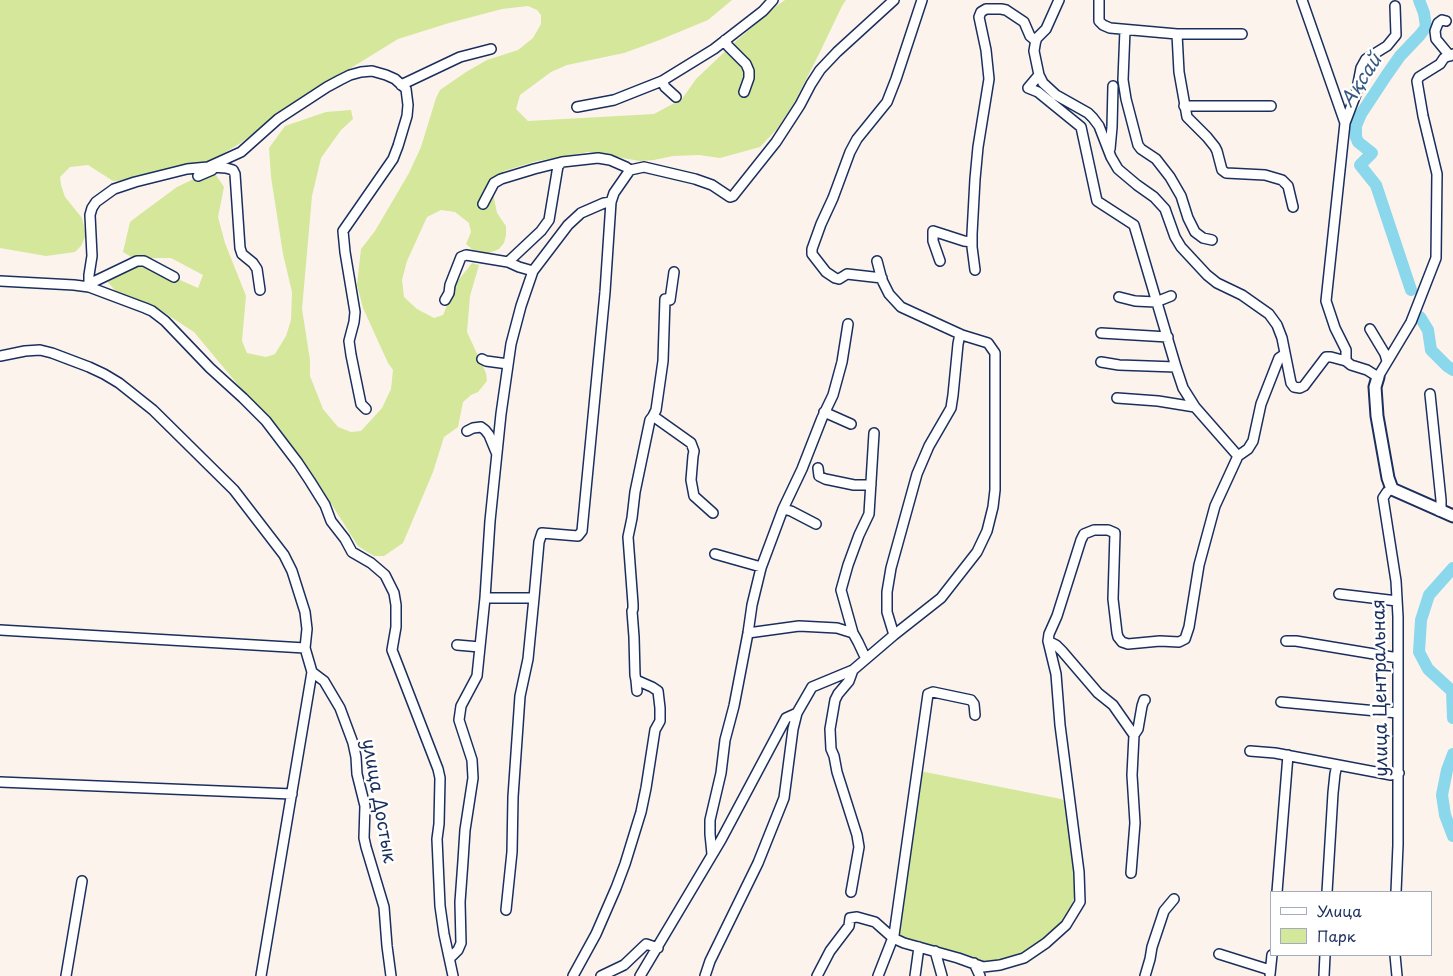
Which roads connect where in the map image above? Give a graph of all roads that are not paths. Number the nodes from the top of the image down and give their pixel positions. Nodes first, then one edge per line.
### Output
1 (773, 0) edge
2 (894, 0) edge
3 (922, 0) edge
4 (1060, 0) edge
5 (1099, 0) edge
6 (1302, 0) edge
7 (1395, 6) dead end
8 (1446, 21) dead end
9 (1125, 30) junction
10 (1177, 34) junction
11 (1242, 34) dead end
12 (725, 40) junction
13 (1036, 42) junction
14 (491, 48) dead end
15 (1451, 55) edge
16 (1039, 76) junction
17 (662, 81) junction
18 (401, 85) junction
19 (1114, 86) dead end
20 (744, 92) dead end
21 (676, 97) dead end
22 (1184, 106) junction
23 (1271, 106) dead end
24 (577, 107) dead end
25 (1345, 123) junction
26 (1110, 152) junction
27 (557, 164) junction
28 (208, 167) junction
29 (221, 167) junction
30 (630, 170) junction
31 (198, 176) dead end
32 (611, 202) junction
33 (483, 204) dead end
34 (1293, 207) dead end
35 (1212, 240) dead end
36 (972, 242) junction
37 (877, 261) dead end
38 (940, 261) dead end
39 (508, 262) junction
40 (975, 270) dead end
41 (533, 271) junction
42 (674, 272) dead end
43 (174, 277) dead end
44 (882, 278) junction
45 (0, 281) edge
46 (89, 286) junction
47 (260, 290) dead end
48 (1172, 296) dead end
49 (1119, 298) dead end
50 (445, 300) dead end
51 (1156, 302) junction
52 (848, 324) dead end
53 (1370, 329) dead end
54 (1101, 333) dead end
55 (960, 334) junction
56 (1168, 337) junction
57 (1285, 354) junction
58 (0, 356) edge
59 (482, 359) dead end
60 (1346, 361) junction
61 (1387, 361) junction
62 (1101, 362) dead end
63 (508, 364) junction
64 (1176, 367) junction
65 (1378, 377) junction
66 (1430, 394) dead end
67 (1117, 398) dead end
68 (1195, 406) junction
69 (366, 409) dead end
70 (824, 412) junction
71 (654, 416) junction
72 (851, 424) dead end
73 (467, 431) dead end
74 (874, 433) dead end
75 (1238, 456) junction
76 (497, 457) junction
77 (818, 468) dead end
78 (870, 485) junction
79 (1392, 489) junction
80 (783, 509) junction
81 (1439, 511) junction
82 (712, 513) dead end
83 (1453, 516) edge
84 (816, 524) dead end
85 (715, 554) dead end
86 (762, 567) junction
87 (1339, 594) dead end
88 (485, 598) junction
89 (534, 598) junction
90 (1397, 601) junction
91 (0, 630) edge
92 (748, 633) junction
93 (853, 633) junction
94 (894, 634) junction
95 (1048, 641) junction
96 (1286, 641) dead end
97 (457, 645) dead end
98 (480, 647) junction
99 (305, 648) junction
100 (1398, 658) junction
101 (866, 659) junction
102 (853, 670) junction
103 (312, 672) junction
104 (636, 680) junction
105 (637, 692) dead end
106 (1145, 700) dead end
107 (1281, 702) dead end
108 (797, 713) junction
109 (1398, 714) junction
110 (975, 715) dead end
111 (1134, 735) junction
112 (1250, 751) dead end
113 (1288, 755) junction
114 (1337, 765) junction
115 (1399, 774) junction
116 (0, 782) edge
117 (292, 794) junction
118 (712, 854) junction
119 (1131, 873) dead end
120 (82, 881) dead end
121 (1277, 891) edge
122 (1327, 891) edge
123 (1396, 891) edge
124 (851, 892) dead end
125 (1174, 899) dead end
126 (506, 910) dead end
127 (893, 938) junction
128 (919, 947) junction
129 (658, 948) junction
130 (934, 951) junction
131 (1219, 954) dead end
132 (450, 956) junction
133 (1272, 956) edge
134 (1325, 956) edge
135 (1396, 956) edge
136 (974, 963) junction
137 (1270, 973) edge
138 (66, 976) edge
139 (261, 976) edge
140 (391, 976) edge
141 (453, 976) edge
142 (573, 976) edge
143 (601, 976) edge
144 (640, 976) edge
145 (705, 976) edge
146 (817, 976) edge
147 (878, 976) edge
148 (915, 976) edge
149 (942, 976) edge
150 (980, 976) edge
151 (1145, 976) edge
152 (1324, 976) edge
153 (1397, 976) edge

1 - 12 street
2 - 30 street
3 - 44 street
4 - 13 street
5 - 9 street
6 - 25 street
7 - 25 street
8 - 15 street
9 - 10 street
9 - 35 street
10 - 11 street
10 - 22 street
12 - 17 street
12 - 20 street
13 - 16 street
13 - 36 street
14 - 18 street
15 - 61 street
16 - 26 street
16 - 51 street
17 - 21 street
17 - 24 street
18 - 28 street
18 - 69 street
19 - 26 street
22 - 23 street
22 - 34 street
25 - 60 street
26 - 57 street
27 - 30 street
27 - 33 street
27 - 39 street
28 - 29 street
28 - 46 street
29 - 31 street
29 - 47 street
30 - 32 street
32 - 41 street
32 - 89 street
36 - 38 street
36 - 40 street
37 - 44 street
39 - 41 street
39 - 50 street
41 - 63 street
42 - 71 street
43 - 46 street
44 - 55 street
45 - 46 street
46 - 132 street
48 - 51 street
49 - 51 street
51 - 56 street
52 - 70 street
53 - 61 street
54 - 56 street
55 - 94 street
55 - 94 street
56 - 64 street
57 - 60 street
57 - 75 street
58 - 99 street
59 - 63 street
60 - 65 street
61 - 65 street
62 - 64 street
63 - 76 street
64 - 68 street
65 - 79 street
66 - 81 street
67 - 68 street
68 - 75 street
70 - 72 street
70 - 80 street
71 - 82 street
71 - 104 street
73 - 76 street
74 - 78 street
75 - 95 street
76 - 88 street
77 - 78 street
78 - 93 street
79 - 81 street
79 - 90 street, улица Центральная
80 - 84 street
80 - 86 street
81 - 83 street
85 - 86 street
86 - 92 street
87 - 90 street
88 - 89 street
88 - 98 street
89 - 126 street
90 - 100 street, улица Центральная
91 - 99 street
92 - 93 street
92 - 118 street
93 - 101 street
94 - 101 street
95 - 111 street
95 - 136 street
96 - 100 street
97 - 98 street
98 - 132 street
99 - 103 street
100 - 109 street, улица Центральная
101 - 102 street
102 - 108 street
102 - 124 street
103 - 117 street
103 - 140 street, улица Достык
104 - 105 street
104 - 142 street
106 - 111 street
107 - 109 street
108 - 118 street
108 - 145 street
109 - 115 street, улица Центральная
110 - 127 street
111 - 119 street
112 - 113 street
113 - 114 street
113 - 121 street
114 - 115 street
114 - 122 street
115 - 123 street, улица Центральная
116 - 117 street
117 - 139 street
118 - 129 street
120 - 138 street
125 - 151 street
127 - 128 street
127 - 146 street
127 - 147 street
128 - 130 street
128 - 148 street
129 - 143 street
129 - 144 street
130 - 136 street
130 - 149 street
131 - 137 street
132 - 141 street
133 - 137 street
134 - 152 street
135 - 153 street
136 - 150 street

